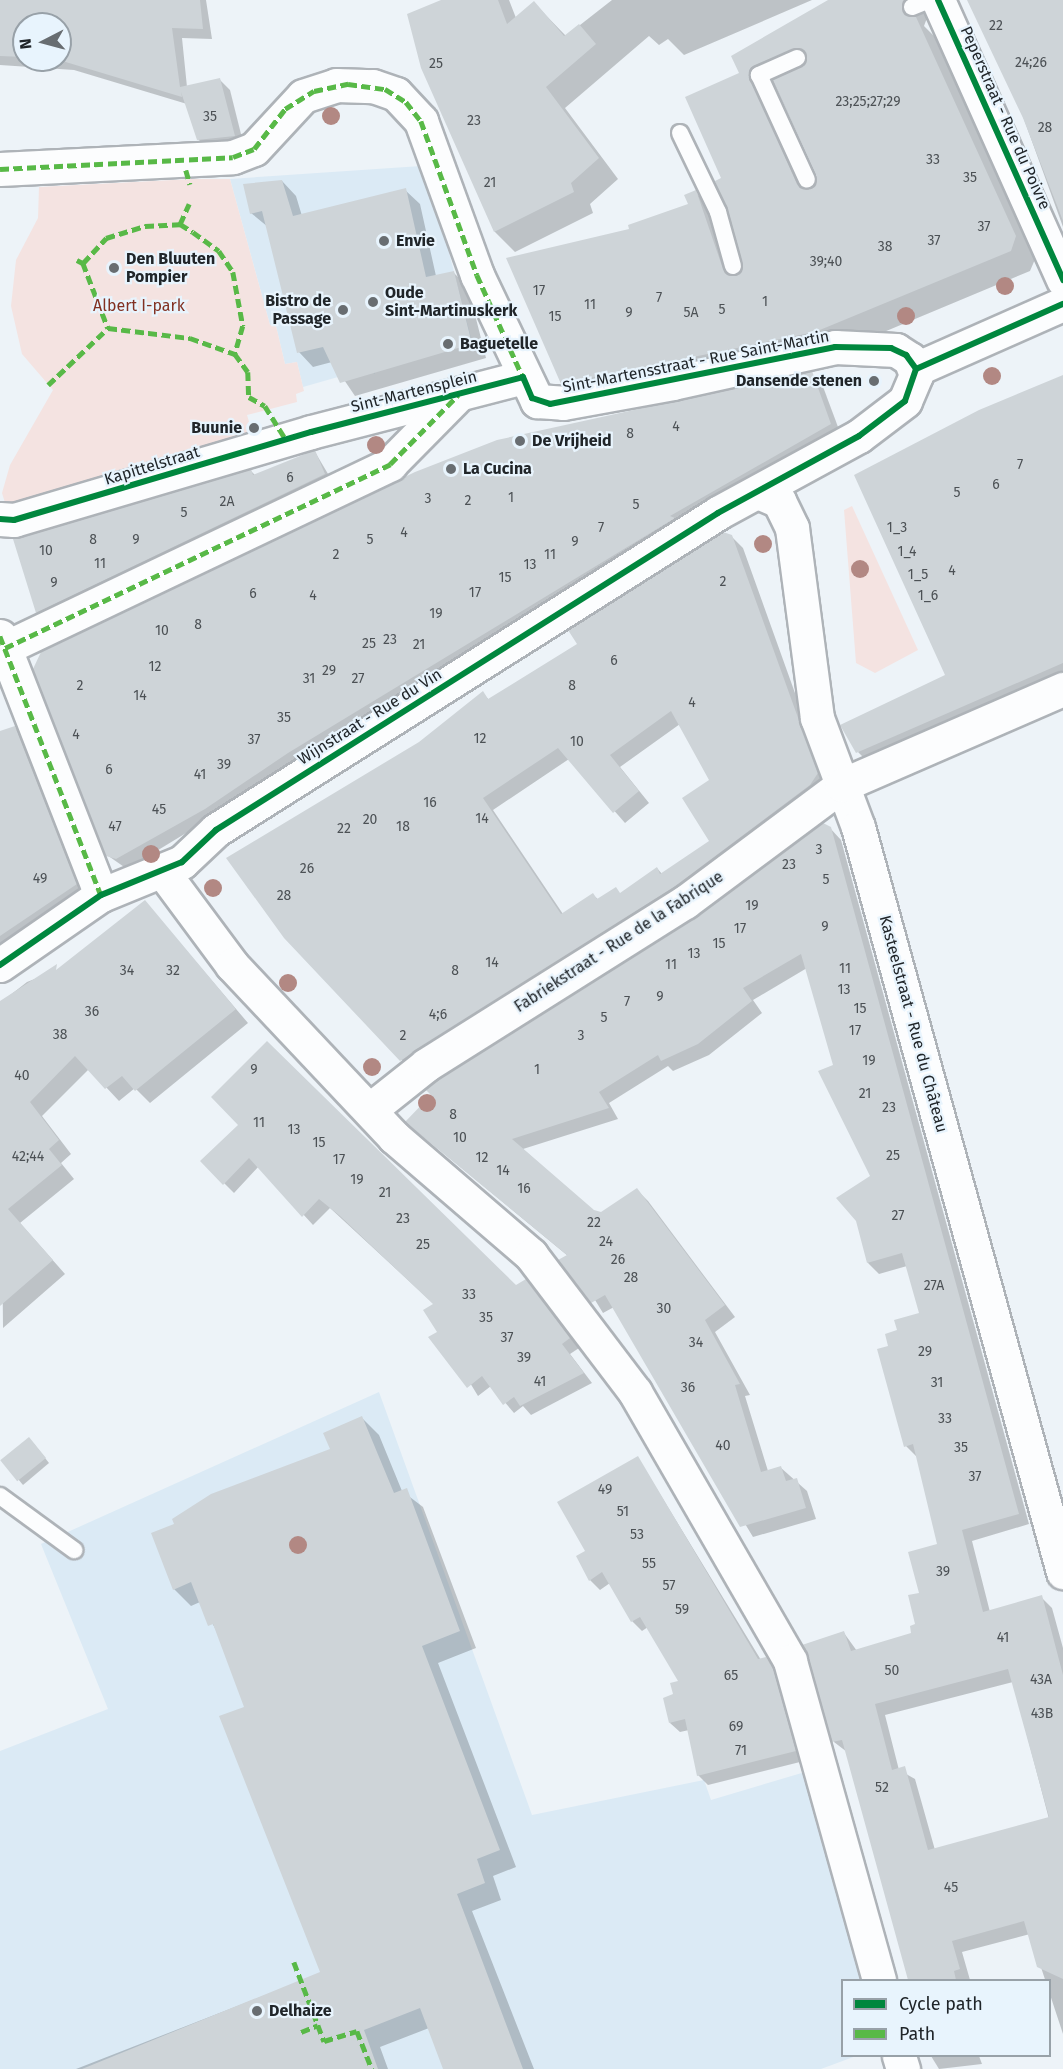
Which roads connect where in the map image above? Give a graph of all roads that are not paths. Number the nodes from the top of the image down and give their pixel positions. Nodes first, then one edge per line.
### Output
1 (929, 0) edge
2 (925, 4) edge
3 (797, 58) dead end
4 (680, 133) dead end
5 (0, 169) edge
6 (807, 180) dead end
7 (733, 266) dead end
8 (1063, 280) edge
9 (1063, 304) edge
10 (916, 369) junction
11 (523, 377) junction
12 (458, 395) junction
13 (311, 432) joint
14 (758, 492) junction
15 (0, 519) edge
16 (2, 642) edge
17 (1063, 689) edge
18 (842, 785) junction
19 (163, 872) junction
20 (101, 895) junction
21 (0, 965) edge
22 (372, 1108) junction
23 (0, 1496) edge
24 (6, 1513) edge
25 (74, 1550) dead end
26 (1063, 1572) edge
27 (879, 1979) edge

1 - 2 lane
2 - 8 street, Peperstraat - Rue du Poivre
3 - 6 lane
4 - 7 lane
5 - 11 street, Sint-Martensstraat - Rue Saint-Martin
9 - 10 street
10 - 11 street, Sint-Martensstraat - Rue Saint-Martin
10 - 14 street, Wijnstraat - Rue du Vin
11 - 12 street, Sint-Martensplein
12 - 13 street, Sint-Martensplein
12 - 16 street, Sint-Martensplein
13 - 15 street, Kapittelstraat
14 - 18 street, Kasteelstraat - Rue du Château
14 - 19 street, Wijnstraat - Rue du Vin
16 - 20 street
17 - 18 street, Fabriekstraat - Rue de la Fabrique
18 - 22 street, Fabriekstraat - Rue de la Fabrique
18 - 26 street, Kasteelstraat - Rue du Château
19 - 20 street, Wijnstraat - Rue du Vin
19 - 22 street
20 - 21 street, Wijnstraat - Rue du Vin
22 - 27 street
23 - 24 lane
24 - 25 lane

